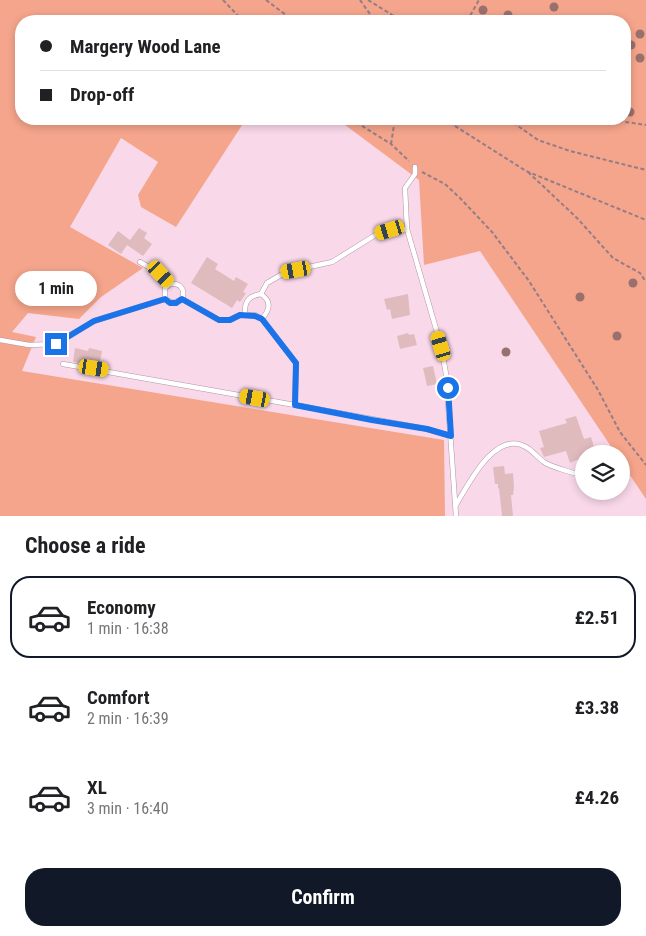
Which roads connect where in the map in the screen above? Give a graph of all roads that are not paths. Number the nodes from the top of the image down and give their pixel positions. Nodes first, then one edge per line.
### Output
1 (415, 167) road end
2 (407, 229) junction
3 (140, 262) dead end
4 (170, 284) junction
5 (261, 294) junction
6 (165, 299) junction
7 (182, 299) junction
8 (245, 315) junction
9 (262, 319) junction
10 (0, 340) edge
11 (63, 364) dead end
12 (295, 405) junction
13 (451, 436) junction
14 (575, 472) edge
15 (455, 506) junction
16 (456, 516) edge

1 - 2 lane
2 - 5 lane
2 - 13 lane
3 - 4 lane
4 - 6 lane
4 - 7 lane
5 - 8 lane
5 - 9 lane
6 - 7 lane
6 - 10 lane
7 - 8 lane
8 - 9 lane
9 - 12 lane
11 - 12 lane
12 - 13 lane
13 - 15 lane
14 - 15 lane
15 - 16 lane

